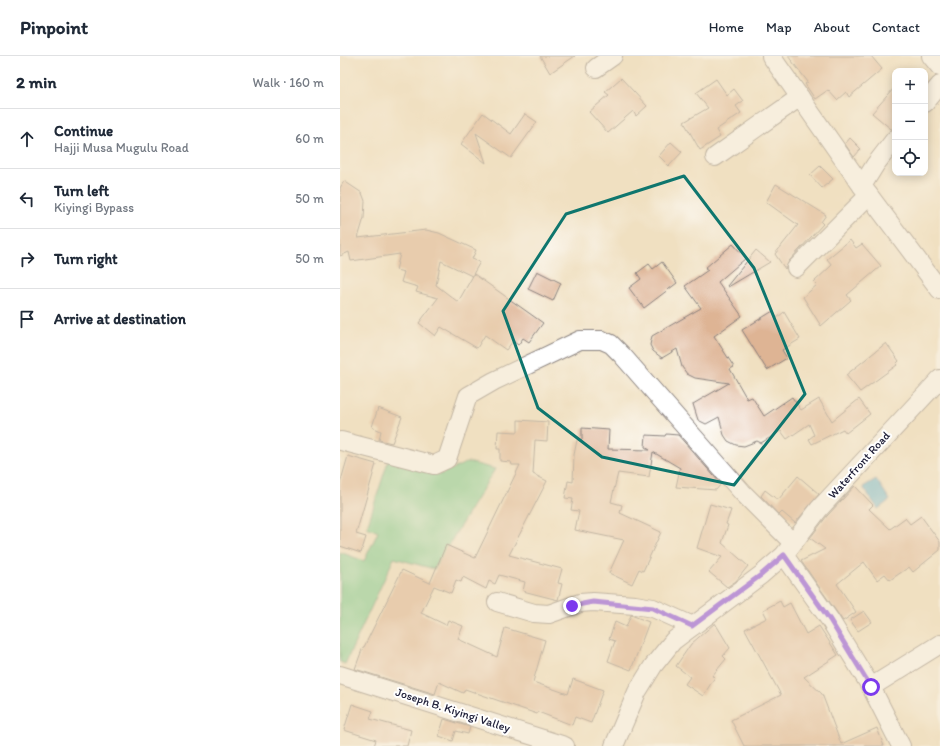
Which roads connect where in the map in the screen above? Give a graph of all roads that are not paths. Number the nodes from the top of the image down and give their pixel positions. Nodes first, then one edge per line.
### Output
1 (613, 56) edge
2 (771, 56) edge
3 (931, 56) edge
4 (940, 67) edge
5 (596, 68) dead end
6 (940, 85) edge
7 (800, 97) junction
8 (928, 99) edge
9 (894, 140) edge
10 (715, 157) dead end
11 (866, 191) junction
12 (796, 268) dead end
13 (940, 290) edge
14 (940, 379) edge
15 (341, 441) edge
16 (788, 549) junction
17 (497, 602) dead end
18 (692, 626) junction
19 (940, 644) edge
20 (340, 674) edge
21 (871, 687) junction
22 (565, 746) edge
23 (614, 746) edge
24 (902, 746) edge

1 - 5 street
2 - 7 street
3 - 4 street
6 - 8 street
7 - 10 street
7 - 11 street
9 - 11 street
11 - 12 street
11 - 13 street
14 - 16 street, Waterfront Road
15 - 16 street
16 - 18 street, Waterfront Road
16 - 21 street
17 - 18 street
18 - 23 street, Waterfront Road
19 - 21 street
20 - 22 street, Joseph B. Kiyingi Valley
21 - 24 street

